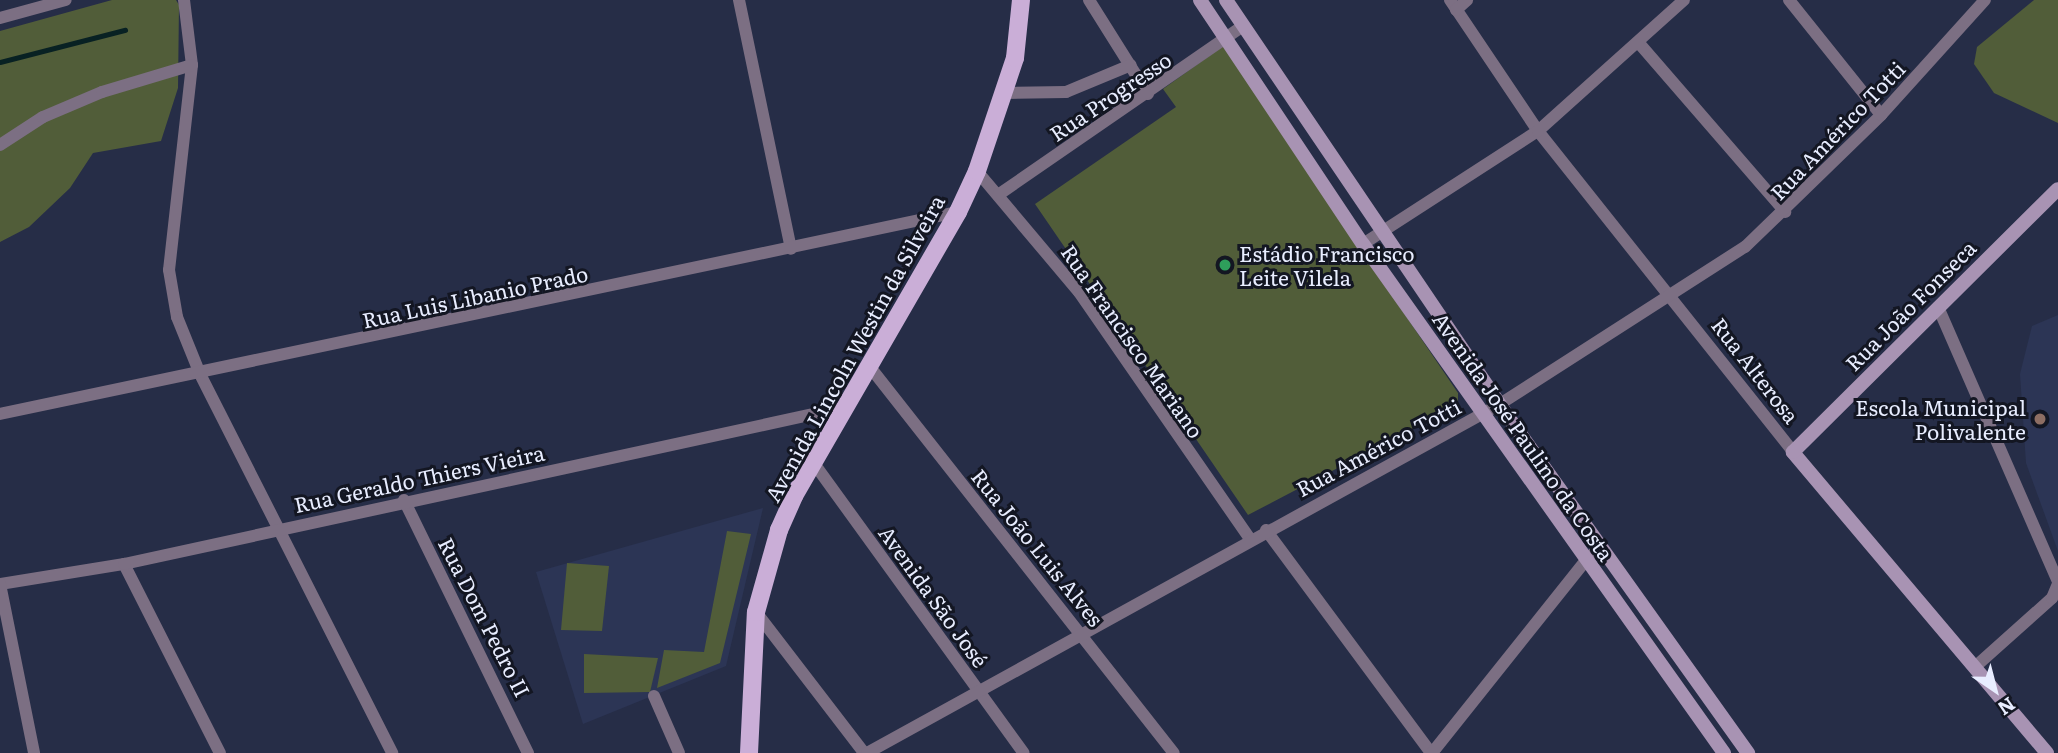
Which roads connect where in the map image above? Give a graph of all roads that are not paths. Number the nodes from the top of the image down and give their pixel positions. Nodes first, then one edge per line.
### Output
1 (66, 0) edge
2 (184, 0) edge
3 (739, 0) edge
4 (1021, 0) edge
5 (1089, 0) edge
6 (1200, 0) edge
7 (1226, 0) edge
8 (1466, 0) edge
9 (1684, 0) edge
10 (1789, 0) edge
11 (1978, 3) edge
12 (1453, 5) edge
13 (0, 18) edge
14 (1243, 26) junction
15 (1226, 39) junction
16 (1638, 42) junction
17 (192, 65) junction
18 (1130, 65) junction
19 (1007, 93) junction
20 (1148, 94) junction
21 (1881, 115) junction
22 (1538, 131) junction
23 (0, 145) edge
24 (977, 171) junction
25 (2058, 189) edge
26 (998, 195) junction
27 (958, 212) junction
28 (1785, 212) junction
29 (1381, 232) junction
30 (1363, 244) junction
31 (791, 248) junction
32 (1671, 294) junction
33 (1938, 307) junction
34 (870, 367) junction
35 (200, 374) junction
36 (1500, 404) junction
37 (845, 407) junction
38 (1482, 413) junction
39 (0, 414) edge
40 (1793, 452) junction
41 (813, 462) junction
42 (404, 500) junction
43 (278, 528) junction
44 (1266, 530) junction
45 (1250, 539) junction
46 (1601, 547) junction
47 (1586, 560) junction
48 (124, 564) junction
49 (2058, 583) edge
50 (0, 584) edge
51 (756, 612) junction
52 (1082, 632) junction
53 (1976, 666) junction
54 (979, 691) junction
55 (654, 696) dead end
56 (34, 753) edge
57 (220, 753) edge
58 (392, 753) edge
59 (528, 753) edge
60 (679, 753) edge
61 (749, 753) edge
62 (865, 753) edge
63 (1024, 753) edge
64 (1174, 753) edge
65 (1432, 753) edge
66 (1724, 753) edge
67 (1748, 753) edge
68 (2047, 753) edge

1 - 13 street
2 - 17 street
3 - 31 street
4 - 19 main road, Avenida Lincoln Westin da Silveira
5 - 18 street
6 - 15 main road, Avenida José Paulino da Costa
7 - 14 main road, Avenida José Paulino da Costa
8 - 12 street
9 - 16 street
10 - 21 street
11 - 21 street, Rua Américo Totti
12 - 22 street, Rua Alterosa
14 - 15 street, Rua Progresso
14 - 29 main road, Avenida José Paulino da Costa
15 - 20 street, Rua Progresso
15 - 30 main road, Avenida José Paulino da Costa
16 - 22 street
16 - 28 street
17 - 23 street
17 - 35 street
18 - 19 street
18 - 20 street
19 - 24 main road, Avenida Lincoln Westin da Silveira
20 - 26 street, Rua Progresso
21 - 28 street, Rua Américo Totti
22 - 29 street
22 - 32 street, Rua Alterosa
24 - 26 street, Rua Francisco Mariano
24 - 27 main road, Avenida Lincoln Westin da Silveira
25 - 33 main road, Rua João Fonseca
26 - 45 street, Rua Francisco Mariano
27 - 31 street, Rua Luis Libanio Prado
27 - 34 main road, Avenida Lincoln Westin da Silveira
28 - 32 street, Rua Américo Totti
29 - 30 street
29 - 36 main road, Avenida José Paulino da Costa
30 - 38 main road, Avenida José Paulino da Costa
31 - 35 street, Rua Luis Libanio Prado
32 - 36 street, Rua Américo Totti
32 - 40 street, Rua Alterosa
33 - 40 main road, Rua João Fonseca
33 - 49 street
34 - 37 main road, Avenida Lincoln Westin da Silveira
34 - 52 street, Rua João Luis Alves
35 - 39 street, Rua Luis Libanio Prado
35 - 43 street
36 - 38 street, Rua Américo Totti
36 - 46 main road, Avenida José Paulino da Costa
37 - 41 main road, Avenida Lincoln Westin da Silveira
37 - 42 street, Rua Geraldo Thiers Vieira
38 - 44 street, Rua Américo Totti
38 - 47 main road, Avenida José Paulino da Costa
40 - 53 main road, Rua Alterosa
41 - 51 main road, Avenida Lincoln Westin da Silveira
41 - 54 street, Avenida São José
42 - 43 street, Rua Geraldo Thiers Vieira
42 - 59 street, Rua Dom Pedro II
43 - 48 street, Rua Geraldo Thiers Vieira
43 - 58 street
44 - 45 street, Rua Américo Totti
44 - 65 street
45 - 52 street, Rua Américo Totti
46 - 47 street
46 - 67 main road, Avenida José Paulino da Costa
47 - 65 street
47 - 66 main road, Avenida José Paulino da Costa
48 - 50 street, Rua Geraldo Thiers Vieira
48 - 57 street
49 - 53 street
50 - 56 street
51 - 61 main road, Avenida Lincoln Westin da Silveira
51 - 62 street
52 - 54 street, Rua Américo Totti
52 - 64 street, Rua João Luis Alves
53 - 68 main road, Rua Alterosa
54 - 62 street, Rua Américo Totti
54 - 63 street, Avenida São José
55 - 60 street

